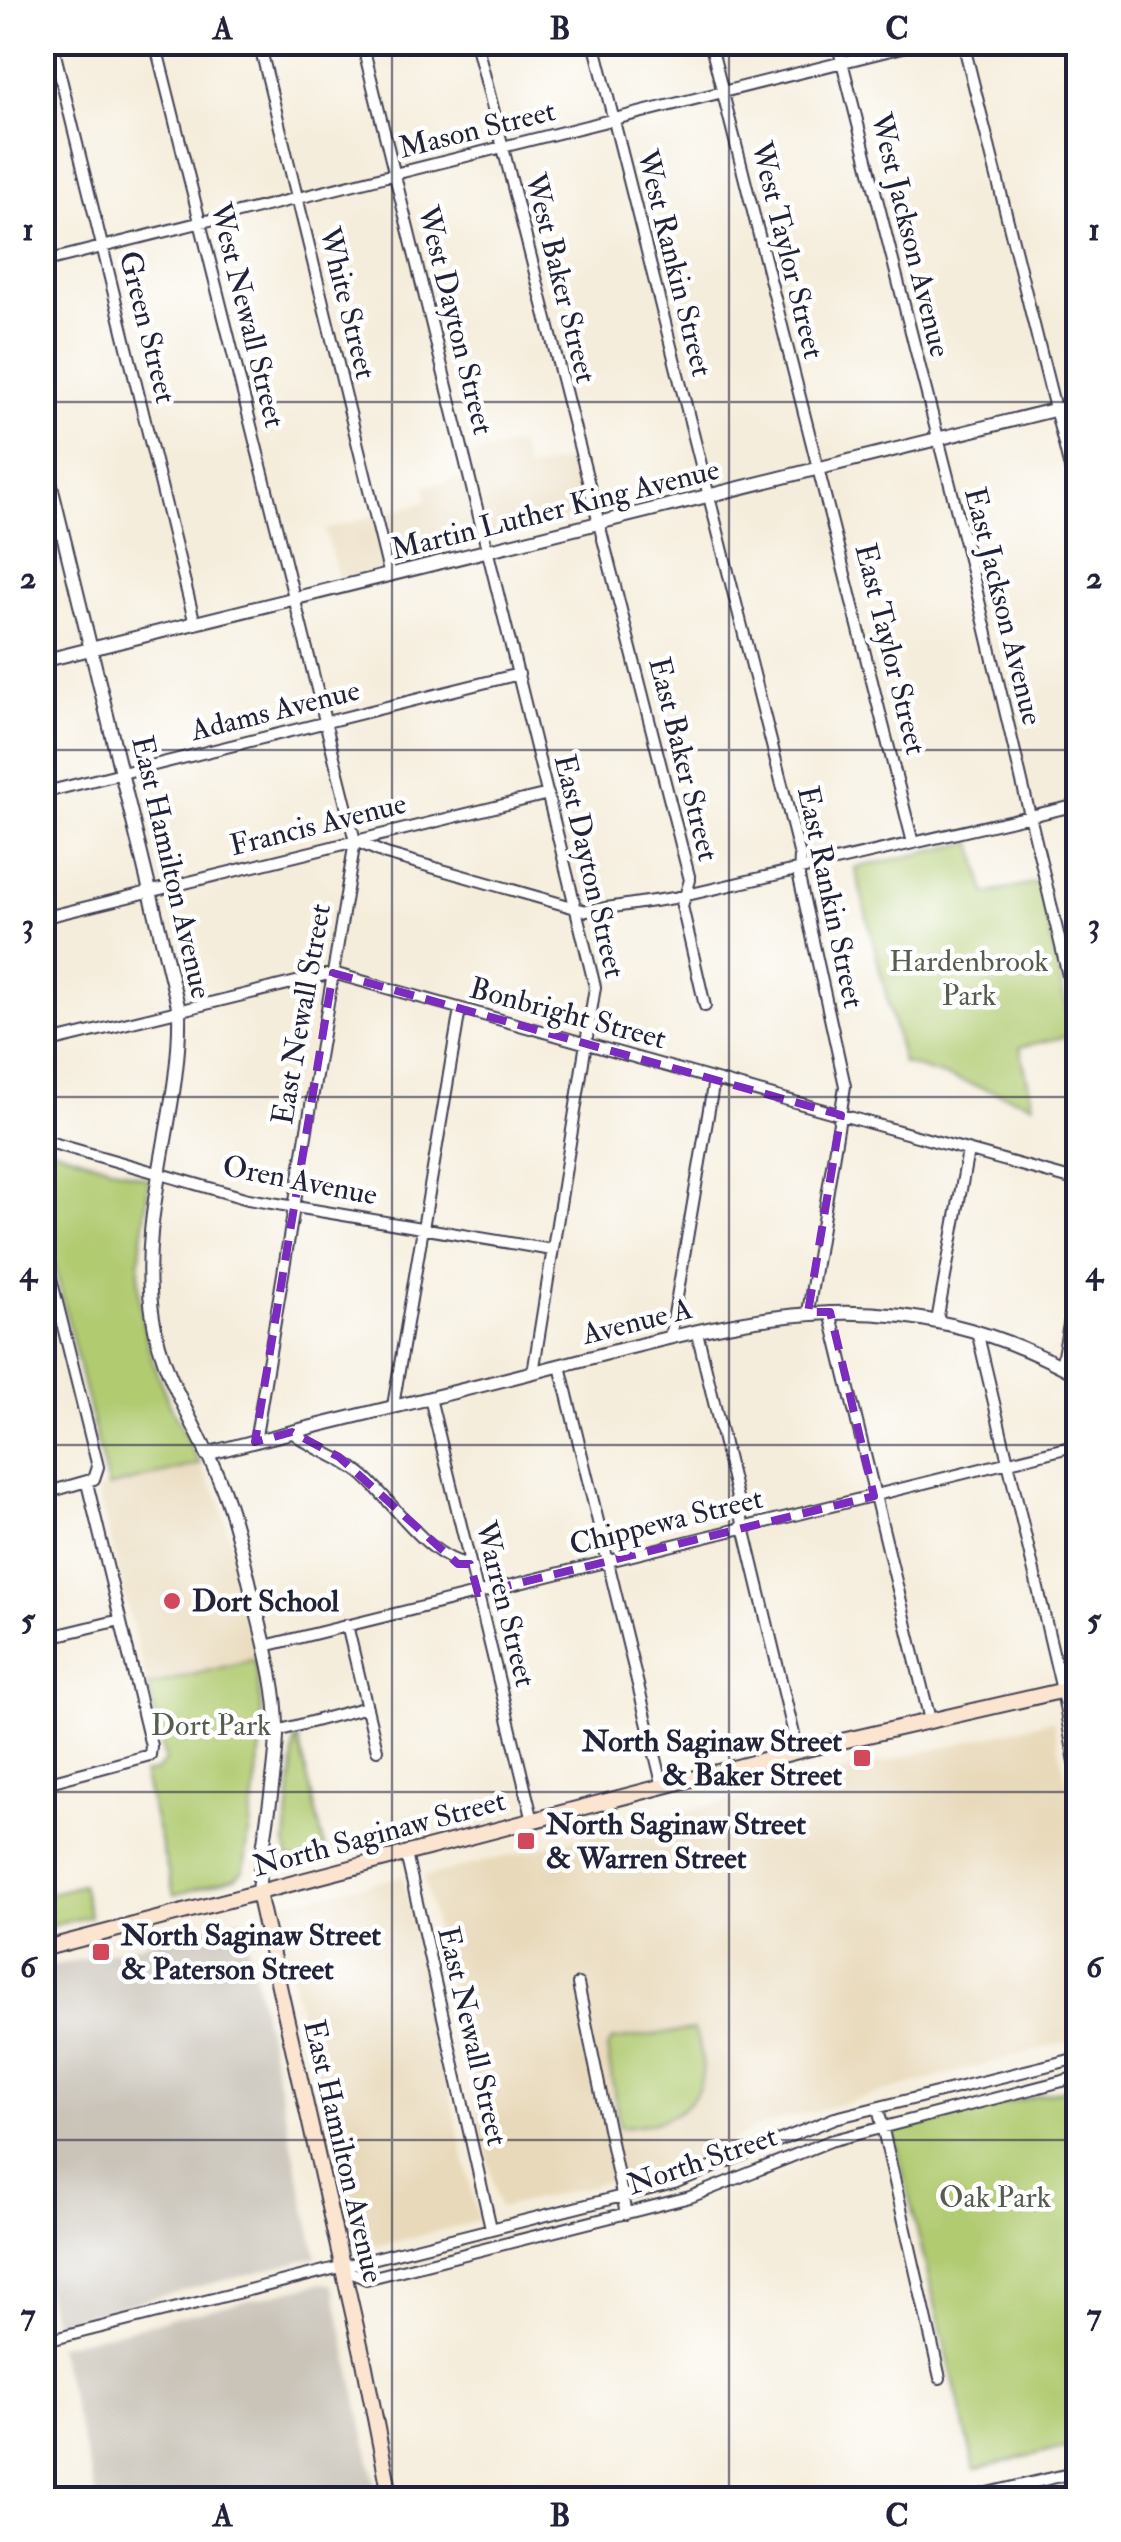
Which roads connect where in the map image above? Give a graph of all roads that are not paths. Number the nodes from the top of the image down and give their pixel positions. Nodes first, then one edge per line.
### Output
1 (52, 42) edge
2 (155, 42) edge
3 (258, 42) edge
4 (362, 42) edge
5 (476, 42) edge
6 (594, 42) edge
7 (710, 42) edge
8 (836, 42) edge
9 (922, 42) edge
10 (962, 42) edge
11 (842, 63) junction
12 (723, 92) junction
13 (614, 120) junction
14 (503, 148) junction
15 (395, 175) junction
16 (297, 199) junction
17 (200, 223) junction
18 (102, 247) junction
19 (42, 262) edge
20 (1078, 404) edge
21 (1055, 410) junction
22 (937, 440) junction
23 (42, 449) edge
24 (818, 469) junction
25 (708, 497) junction
26 (1078, 500) edge
27 (598, 525) junction
28 (488, 552) junction
29 (390, 576) junction
30 (293, 600) junction
31 (195, 624) junction
32 (92, 649) junction
33 (42, 662) edge
34 (519, 674) junction
35 (325, 723) junction
36 (122, 774) junction
37 (42, 793) edge
38 (548, 794) junction
39 (1078, 806) edge
40 (1031, 816) junction
41 (355, 841) junction
42 (913, 842) junction
43 (798, 868) junction
44 (152, 891) junction
45 (686, 894) junction
46 (576, 908) junction
47 (42, 918) edge
48 (333, 973) junction
49 (705, 1006) dead end
50 (460, 1009) junction
51 (179, 1010) junction
52 (1078, 1018) edge
53 (587, 1042) junction
54 (42, 1044) edge
55 (714, 1080) junction
56 (841, 1115) junction
57 (42, 1140) edge
58 (968, 1151) junction
59 (161, 1173) junction
60 (1078, 1182) edge
61 (294, 1206) junction
62 (423, 1228) junction
63 (42, 1242) edge
64 (552, 1250) junction
65 (1078, 1278) edge
66 (808, 1312) junction
67 (830, 1312) junction
68 (937, 1321) junction
69 (976, 1330) junction
70 (697, 1332) junction
71 (670, 1338) junction
72 (560, 1366) junction
73 (1061, 1366) junction
74 (533, 1373) junction
75 (1078, 1376) edge
76 (430, 1398) junction
77 (393, 1406) junction
78 (292, 1432) junction
79 (255, 1442) junction
80 (1078, 1446) edge
81 (206, 1454) junction
82 (1008, 1463) junction
83 (91, 1481) junction
84 (42, 1494) edge
85 (874, 1496) junction
86 (745, 1527) junction
87 (609, 1561) junction
88 (470, 1564) junction
89 (478, 1592) junction
90 (120, 1620) junction
91 (347, 1625) junction
92 (42, 1639) edge
93 (265, 1646) junction
94 (1078, 1686) edge
95 (1062, 1690) junction
96 (366, 1707) junction
97 (930, 1720) junction
98 (277, 1731) junction
99 (377, 1750) dead end
100 (798, 1751) junction
101 (1078, 1780) edge
102 (42, 1784) edge
103 (663, 1786) junction
104 (533, 1821) junction
105 (406, 1854) junction
106 (258, 1893) junction
107 (42, 1948) edge
108 (578, 1984) dead end
109 (1078, 2058) edge
110 (1078, 2077) edge
111 (878, 2108) junction
112 (882, 2127) junction
113 (624, 2196) junction
114 (626, 2214) junction
115 (491, 2228) junction
116 (343, 2268) junction
117 (42, 2342) edge
118 (940, 2378) dead end
119 (1078, 2472) edge
120 (391, 2500) edge
121 (958, 2500) edge

1 - 18 street, Green Street
2 - 17 street, West Newall Street
3 - 16 street, White Street
4 - 15 street, West Dayton Street
5 - 14 street, West Baker Street
6 - 13 street, West Rankin Street
7 - 12 street, West Taylor Street
8 - 11 street, West Jackson Avenue
9 - 11 street, Mason Street
10 - 21 street
11 - 12 street, Mason Street
11 - 22 street, West Jackson Avenue
12 - 13 street, Mason Street
12 - 24 street, West Taylor Street
13 - 14 street, Mason Street
13 - 25 street, West Rankin Street
14 - 15 street, Mason Street
14 - 27 street, West Baker Street
15 - 16 street, Mason Street
15 - 28 street, West Dayton Street
16 - 17 street, Mason Street
16 - 29 street, White Street
17 - 18 street, Mason Street
17 - 30 street, West Newall Street
18 - 19 street, Mason Street
18 - 31 street, Green Street
20 - 21 street, Martin Luther King Avenue
21 - 22 street, Martin Luther King Avenue
21 - 26 street
22 - 24 street, Martin Luther King Avenue
22 - 40 street, East Jackson Avenue
23 - 32 street, East Hamilton Avenue
24 - 25 street, Martin Luther King Avenue
24 - 42 street, East Taylor Street
25 - 27 street, Martin Luther King Avenue
25 - 43 street, East Rankin Street
27 - 28 street, Martin Luther King Avenue
27 - 45 street, East Baker Street
28 - 29 street, Martin Luther King Avenue
28 - 34 street, East Dayton Street
29 - 30 street, Martin Luther King Avenue
30 - 31 street, Martin Luther King Avenue
30 - 35 street, East Newall Street
31 - 32 street, Martin Luther King Avenue
32 - 33 street, Martin Luther King Avenue
32 - 36 street, East Hamilton Avenue
34 - 35 street, Adams Avenue
34 - 38 street, East Dayton Street
35 - 36 street, Adams Avenue
35 - 41 street, East Newall Street
36 - 37 street, Adams Avenue
36 - 44 street, East Hamilton Avenue
38 - 41 street, Francis Avenue
38 - 46 street, East Dayton Street
39 - 40 street
40 - 42 street
40 - 52 street, East Jackson Avenue
41 - 44 street, Francis Avenue
41 - 46 street
41 - 48 street, East Newall Street
42 - 43 street
43 - 45 street
43 - 56 street, East Rankin Street
44 - 47 street, Francis Avenue
44 - 51 street, East Hamilton Avenue
45 - 46 street
45 - 49 street, East Baker Street
46 - 53 street, East Dayton Street
48 - 50 street, Bonbright Street
48 - 51 street, Bonbright Street
48 - 61 street, East Newall Street
50 - 53 street, Bonbright Street
50 - 62 street
51 - 54 street, Bonbright Street
51 - 59 street, East Hamilton Avenue
53 - 55 street, Bonbright Street
53 - 64 street, East Dayton Street
55 - 56 street, Bonbright Street
55 - 71 street
56 - 58 street, Bonbright Street
56 - 66 street, East Rankin Street
57 - 59 street, Oren Avenue
58 - 60 street, Bonbright Street
58 - 68 street
59 - 61 street, Oren Avenue
59 - 81 street, East Hamilton Avenue
61 - 62 street, Oren Avenue
61 - 79 street, East Newall Street
62 - 64 street, Oren Avenue
62 - 77 street
63 - 83 street
64 - 74 street, East Dayton Street
65 - 73 street
66 - 67 street, Avenue A
66 - 70 street, Avenue A
67 - 68 street, Avenue A
67 - 85 street
68 - 69 street, Avenue A
69 - 73 street, Avenue A
69 - 82 street
70 - 71 street, Avenue A
70 - 86 street
71 - 72 street, Avenue A
72 - 74 street, Avenue A
72 - 87 street
73 - 75 street, Avenue A
74 - 76 street, Avenue A
76 - 77 street, Avenue A
76 - 88 street, Warren Street
77 - 78 street, Avenue A
78 - 79 street, Avenue A
78 - 88 street
79 - 81 street, Avenue A
80 - 82 street, Chippewa Street
81 - 93 street, East Hamilton Avenue
82 - 85 street, Chippewa Street
82 - 95 street
83 - 84 street
83 - 90 street
85 - 86 street, Chippewa Street
85 - 97 street
86 - 87 street, Chippewa Street
86 - 100 street
87 - 89 street, Chippewa Street
87 - 103 street
88 - 89 street, Warren Street
89 - 91 street, Chippewa Street
89 - 104 street, Warren Street
90 - 92 street
90 - 102 street
91 - 93 street, Chippewa Street
91 - 96 street
93 - 98 street, East Hamilton Avenue
94 - 95 main road, North Saginaw Street
95 - 97 main road, North Saginaw Street
95 - 101 street
96 - 98 street
96 - 99 street
97 - 100 main road, North Saginaw Street
98 - 106 street, East Hamilton Avenue
100 - 103 main road, North Saginaw Street
103 - 104 main road, North Saginaw Street
104 - 105 main road, North Saginaw Street
105 - 106 main road, North Saginaw Street
105 - 115 street, East Newall Street
106 - 107 main road, North Saginaw Street
106 - 116 main road, East Hamilton Avenue
108 - 113 street
109 - 111 street, North Street
110 - 112 street, North Street
111 - 112 street
111 - 113 street, North Street
112 - 114 street, North Street
112 - 118 street
113 - 114 street
113 - 115 street, North Street
114 - 116 street, North Street
115 - 116 street, North Street
116 - 117 street, North Street
116 - 120 main road, East Hamilton Avenue
119 - 121 street

